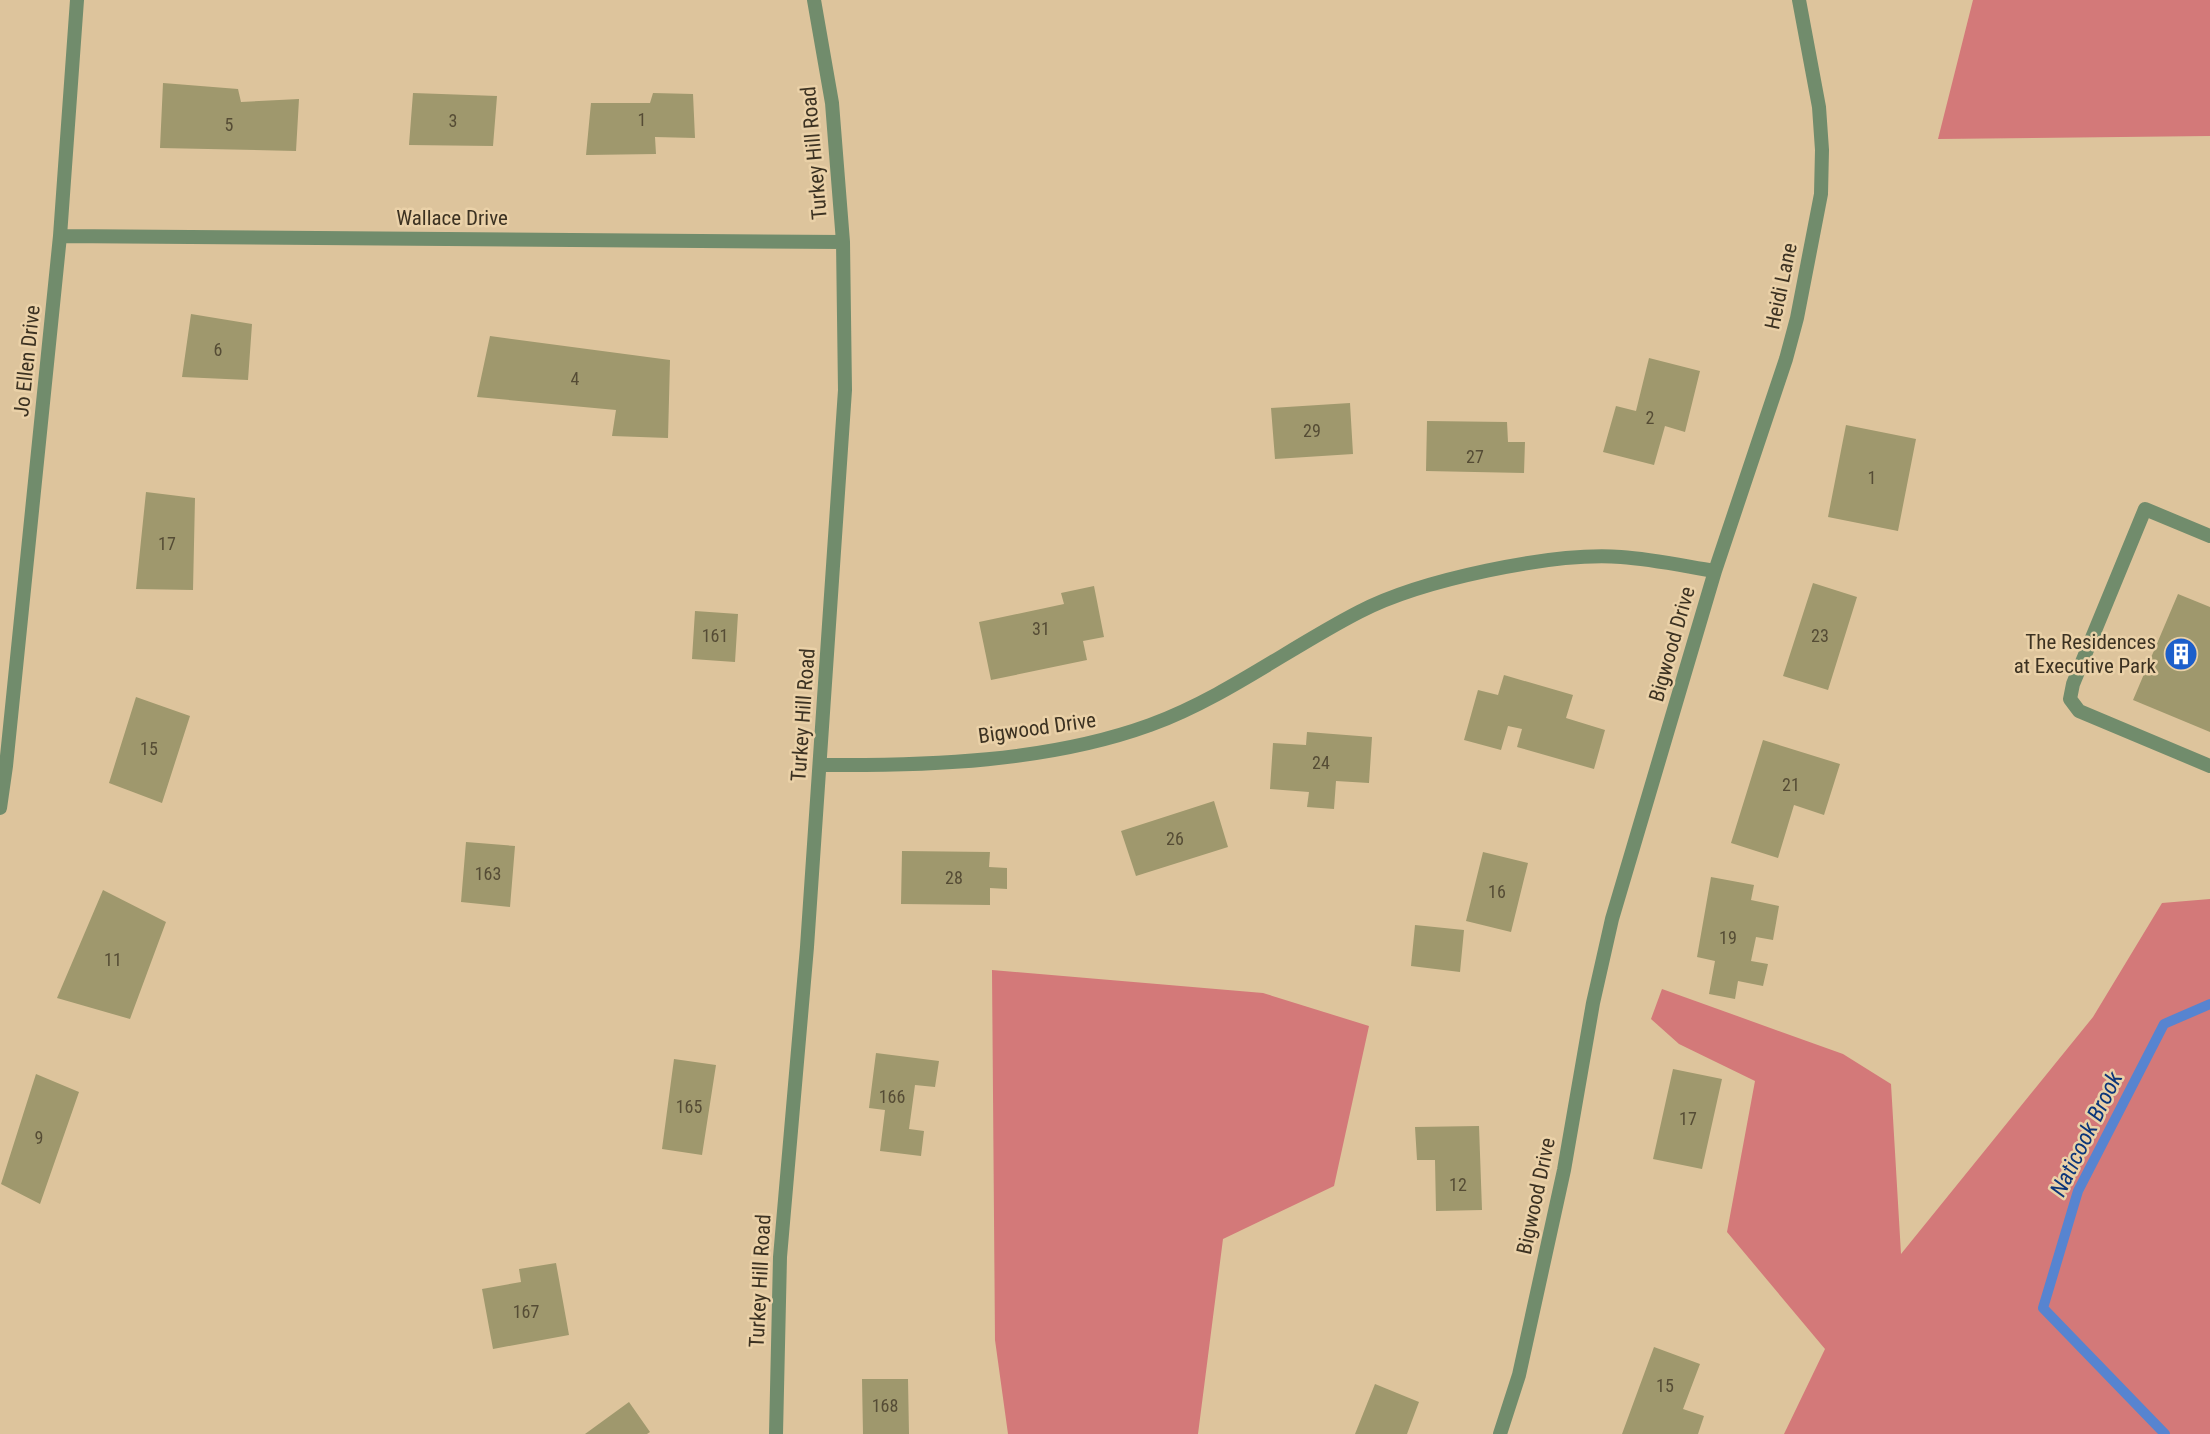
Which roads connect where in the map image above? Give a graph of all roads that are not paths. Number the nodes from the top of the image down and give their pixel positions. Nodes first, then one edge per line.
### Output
1 (77, 0) edge
2 (814, 0) edge
3 (1799, 0) edge
4 (60, 236) junction
5 (843, 242) junction
6 (2210, 536) edge
7 (1715, 571) junction
8 (821, 765) junction
9 (2210, 766) edge
10 (0, 808) edge
11 (776, 1434) edge
12 (1500, 1434) edge

1 - 4 street, Jo Ellen Drive
2 - 5 street, Turkey Hill Road
3 - 7 street, Heidi Lane
4 - 5 street, Wallace Drive
4 - 10 street, Jo Ellen Drive
5 - 8 street, Turkey Hill Road
6 - 9 street
7 - 8 street, Bigwood Drive
7 - 12 street, Bigwood Drive
8 - 11 street, Turkey Hill Road

